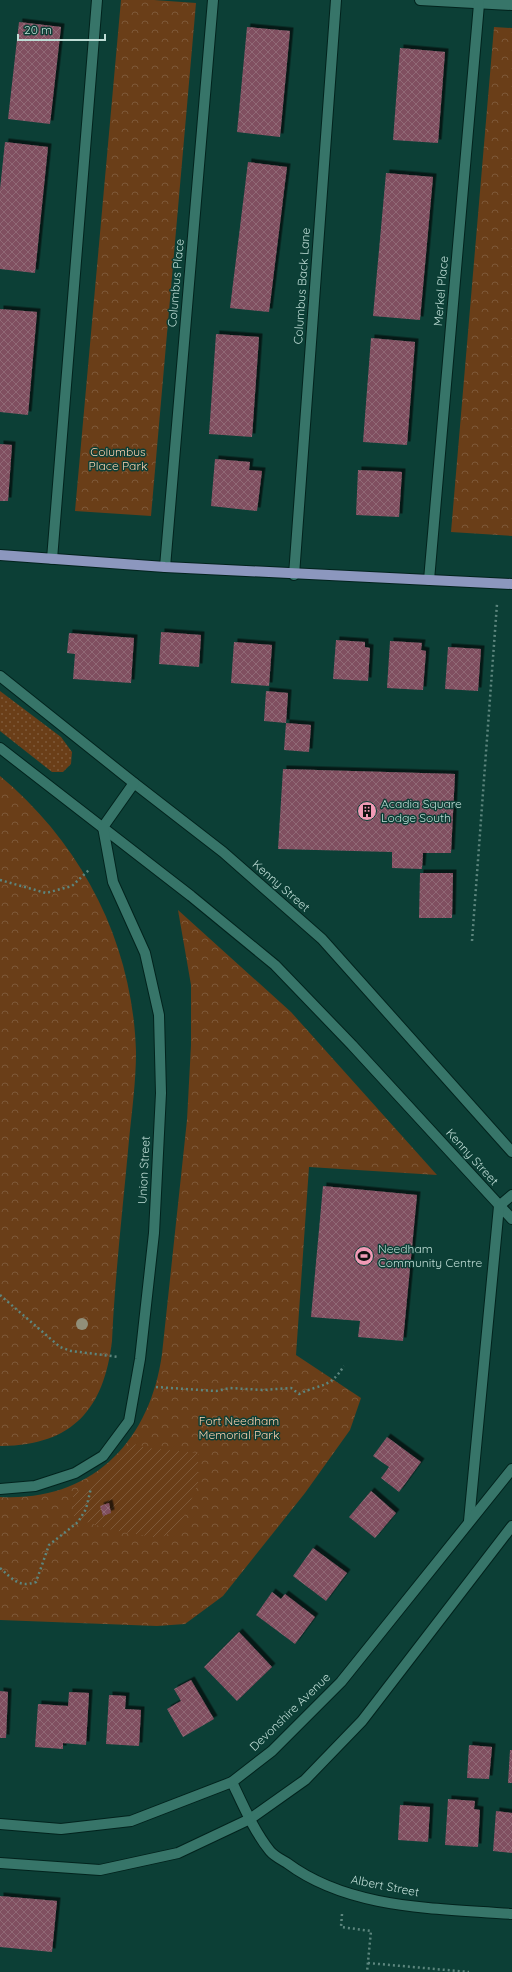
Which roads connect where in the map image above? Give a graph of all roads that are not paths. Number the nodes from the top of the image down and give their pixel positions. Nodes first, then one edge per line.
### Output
1 (97, 0) edge
2 (213, 0) edge
3 (336, 0) edge
4 (420, 0) edge
5 (496, 2) edge
6 (479, 4) junction
7 (512, 6) edge
8 (0, 555) edge
9 (52, 559) junction
10 (164, 567) junction
11 (294, 575) junction
12 (429, 580) junction
13 (512, 584) edge
14 (0, 676) edge
15 (0, 748) edge
16 (134, 783) junction
17 (103, 827) junction
18 (512, 1152) edge
19 (512, 1195) edge
20 (499, 1206) junction
21 (512, 1219) edge
22 (512, 1469) edge
23 (0, 1489) edge
24 (469, 1521) junction
25 (512, 1526) edge
26 (232, 1782) junction
27 (250, 1819) junction
28 (0, 1824) edge
29 (0, 1863) edge
30 (512, 1914) edge

1 - 9 street
2 - 10 street, Columbus Place
3 - 11 street, Columbus Back Lane
4 - 6 street
5 - 6 street
5 - 7 street
6 - 12 street, Merkel Place
8 - 9 main road
9 - 10 main road
10 - 11 main road
11 - 12 main road
12 - 13 main road
14 - 16 street, Kenny Street
15 - 17 street, Kenny Street
16 - 17 street
16 - 18 street, Kenny Street
17 - 20 street, Kenny Street
17 - 23 street, Union Street
19 - 20 street
20 - 21 street, Kenny Street
20 - 24 street
22 - 24 street, Devonshire Avenue
24 - 26 street, Devonshire Avenue
25 - 27 street
26 - 27 street, Albert Street
26 - 28 street, Devonshire Avenue
27 - 29 street
27 - 30 street, Albert Street

